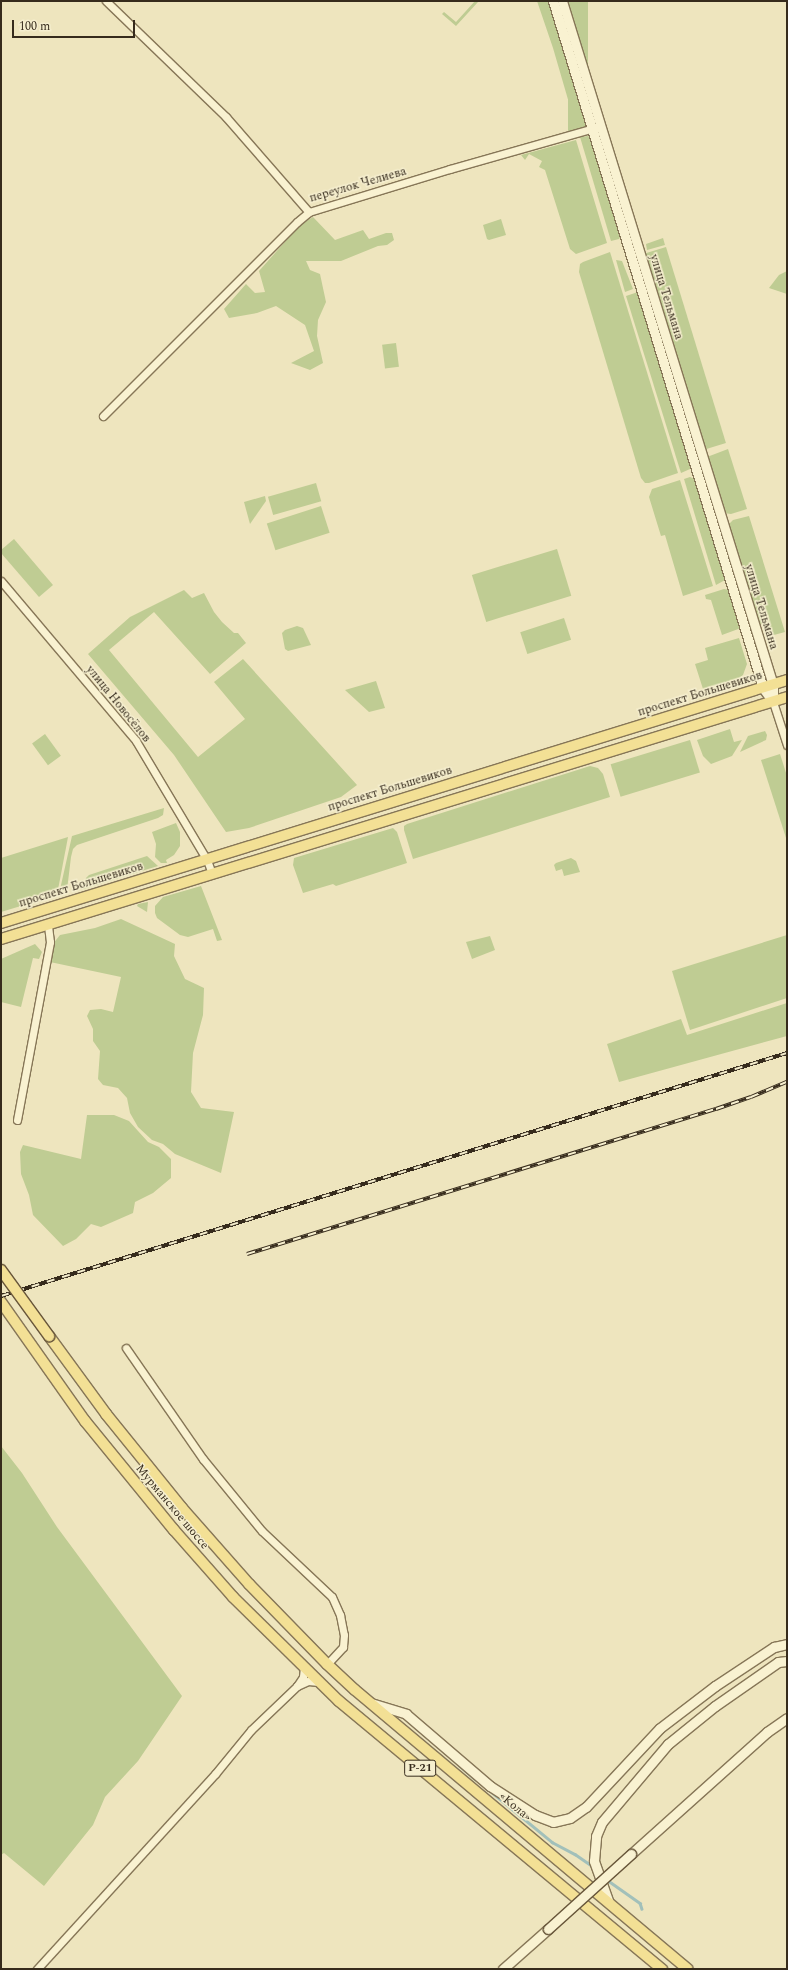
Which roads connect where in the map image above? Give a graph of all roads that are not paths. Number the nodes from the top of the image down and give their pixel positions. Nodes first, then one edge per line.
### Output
1 (106, 1) edge
2 (553, 1) edge
3 (562, 1) edge
4 (597, 127) junction
5 (309, 212) junction
6 (103, 416) dead end
7 (1, 581) edge
8 (787, 680) edge
9 (768, 686) junction
10 (787, 697) edge
11 (773, 702) junction
12 (787, 745) edge
13 (207, 860) junction
14 (212, 874) junction
15 (1, 923) edge
16 (48, 925) junction
17 (1, 939) edge
18 (17, 1120) dead end
19 (1, 1270) edge
20 (1, 1302) edge
21 (126, 1348) dead end
22 (787, 1644) edge
23 (787, 1661) edge
24 (327, 1664) junction
25 (307, 1670) junction
26 (319, 1682) junction
27 (297, 1686) junction
28 (369, 1703) junction
29 (787, 1718) edge
30 (610, 1903) junction
31 (37, 1969) edge
32 (504, 1969) edge
33 (662, 1969) edge
34 (688, 1969) edge

1 - 5 street, переулок Челиева
2 - 4 street, улица Тельмана
3 - 4 street, улица Тельмана
4 - 5 street, переулок Челиева
4 - 9 street, улица Тельмана
5 - 6 street
7 - 13 street, улица Новосёлов
8 - 9 main road, проспект Большевиков
9 - 11 street, улица Тельмана
9 - 13 main road, проспект Большевиков
10 - 11 main road
11 - 12 street
11 - 14 main road
13 - 14 street, улица Новосёлов
13 - 15 main road, проспект Большевиков
14 - 16 main road
16 - 17 main road
16 - 18 street
19 - 24 main road, Мурманское шоссе, bridge
20 - 25 main road, Мурманское шоссе
21 - 24 street
22 - 28 street
23 - 30 street
24 - 28 main road, «Кола» / Р-21
25 - 26 main road, Р-21
25 - 27 street
26 - 27 street
26 - 33 main road, Р-21
27 - 31 street
28 - 30 main road, «Кола» / Р-21
29 - 32 street, bridge
30 - 34 main road, «Кола» / Р-21

